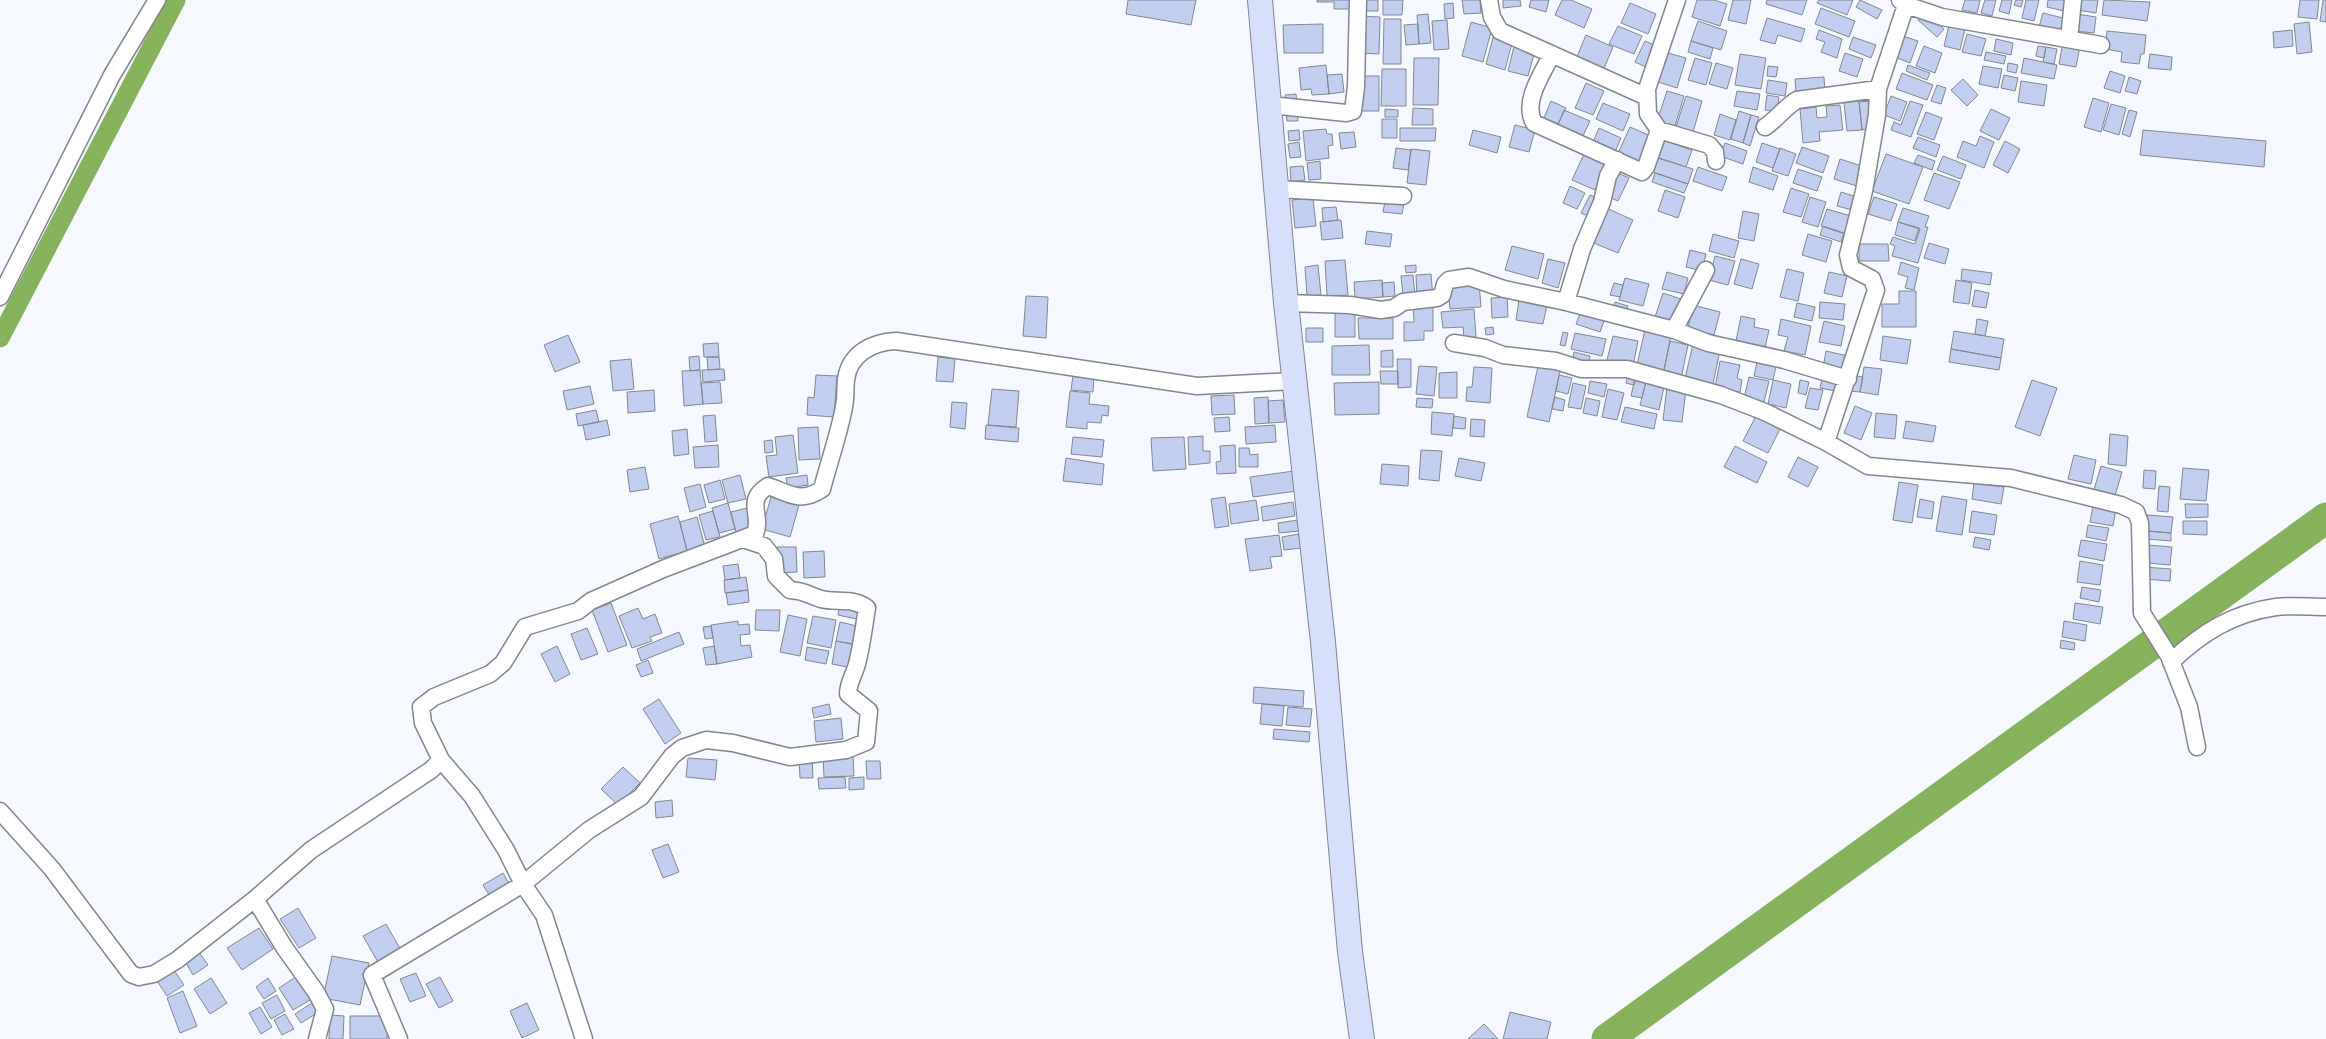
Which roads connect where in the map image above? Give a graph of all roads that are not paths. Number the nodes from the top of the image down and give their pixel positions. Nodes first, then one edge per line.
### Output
1 (157, 0) edge
2 (1260, 0) edge
3 (1358, 0) edge
4 (1489, 0) edge
5 (1677, 0) edge
6 (2073, 0) edge
7 (1903, 3) edge
8 (2069, 39) junction
9 (2101, 46) dead end
10 (1552, 54) junction
11 (1878, 89) junction
12 (1647, 97) junction
13 (1270, 104) junction
14 (1765, 126) dead end
15 (1659, 130) junction
16 (1617, 160) junction
17 (1716, 161) dead end
18 (1277, 188) junction
19 (1403, 196) dead end
20 (1706, 270) dead end
21 (0, 297) edge
22 (1566, 302) junction
23 (1286, 303) junction
24 (1674, 330) junction
25 (1454, 343) dead end
26 (1848, 379) junction
27 (1294, 381) junction
28 (1826, 442) junction
29 (743, 539) junction
30 (2326, 607) edge
31 (2170, 659) junction
32 (2197, 747) dead end
33 (441, 760) junction
34 (0, 811) edge
35 (523, 884) junction
36 (255, 899) junction
37 (317, 1039) edge
38 (399, 1039) edge
39 (584, 1039) edge
40 (1362, 1039) edge

1 - 21 street
2 - 13 street
3 - 13 street
4 - 10 street
5 - 12 street
6 - 8 street
7 - 8 street
7 - 11 street
8 - 9 street
10 - 12 street
10 - 16 street
11 - 14 street
11 - 26 street
12 - 15 street
13 - 18 street
15 - 16 street
15 - 17 street
16 - 22 street
18 - 19 street
18 - 23 street
20 - 24 street
22 - 23 street
22 - 24 street
23 - 27 street
24 - 26 street
25 - 28 street
26 - 28 street
27 - 29 street
27 - 40 street
28 - 31 street
29 - 33 street
29 - 35 street
30 - 31 street
31 - 32 street
33 - 35 street
33 - 36 street
34 - 36 street
35 - 38 street
35 - 39 street
36 - 37 street

